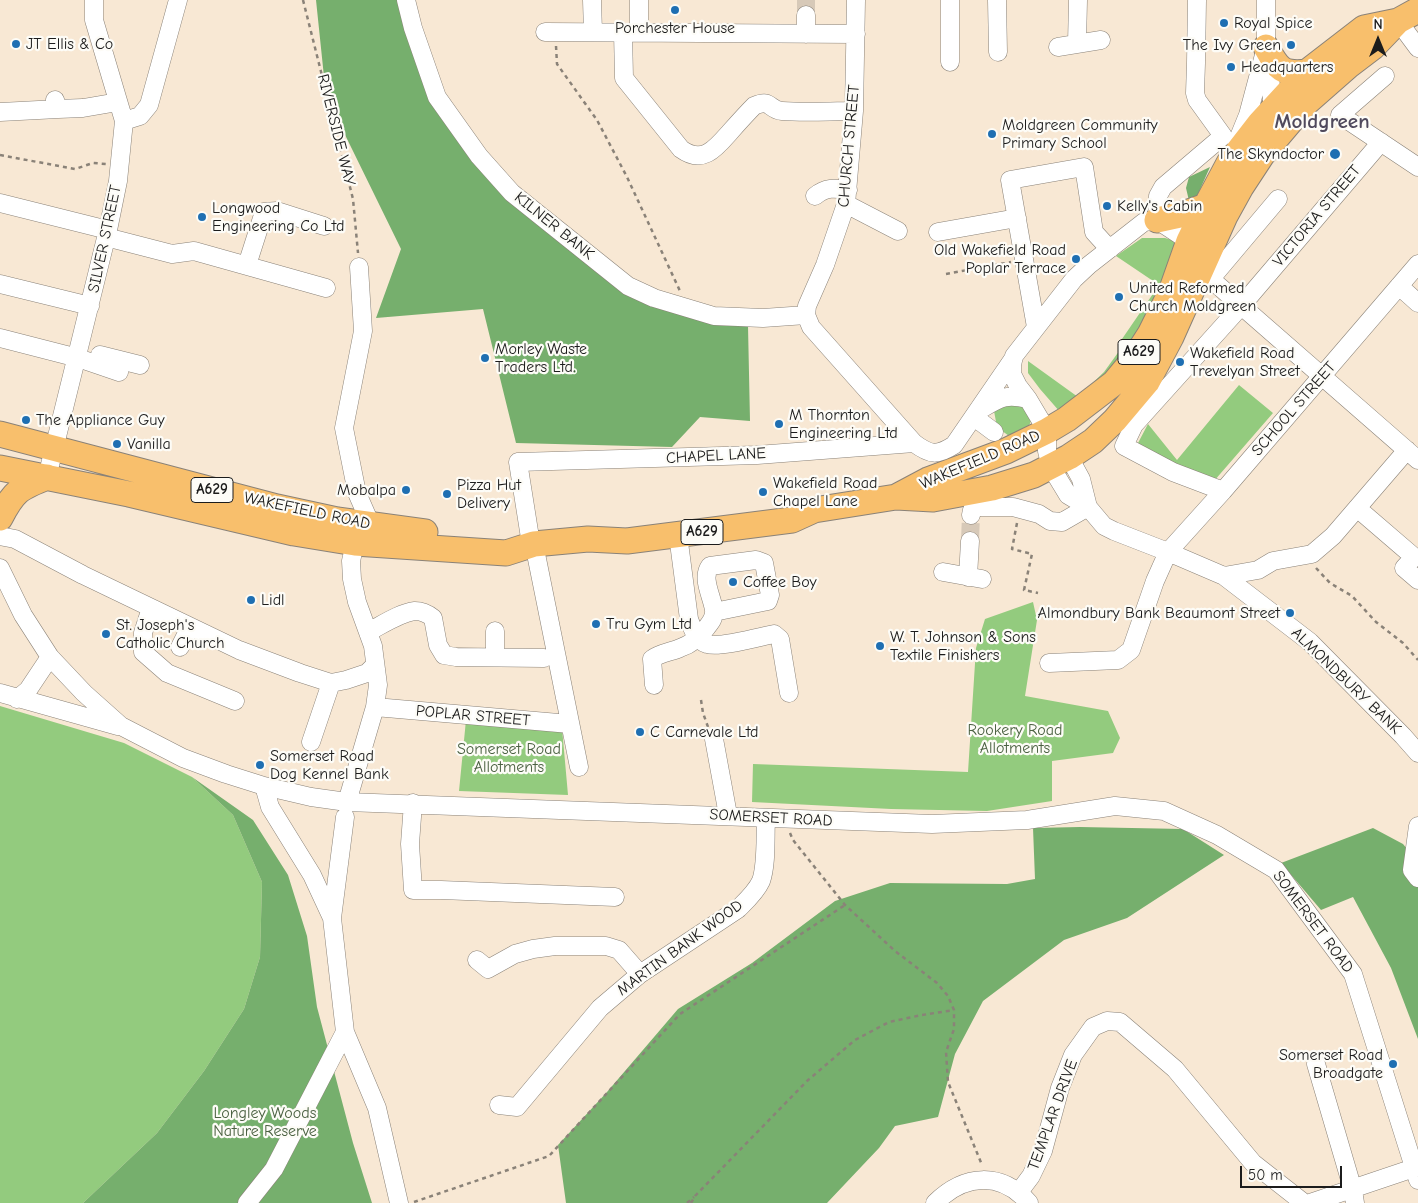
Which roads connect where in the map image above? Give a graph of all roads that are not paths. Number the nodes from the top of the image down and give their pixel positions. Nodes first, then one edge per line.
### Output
1 (94, 0) edge
2 (178, 0) edge
3 (406, 0) edge
4 (592, 0) edge
5 (639, 0) edge
6 (856, 0) edge
7 (950, 0) edge
8 (997, 0) edge
9 (1078, 0) edge
10 (1197, 0) edge
11 (1266, 0) edge
12 (806, 15) tunnel mouth
13 (1408, 16) edge
14 (545, 32) road end
15 (593, 32) junction
16 (631, 32) junction
17 (806, 34) junction
18 (856, 34) junction
19 (1102, 40) dead end
20 (1077, 44) junction
21 (1058, 47) dead end
22 (1266, 47) junction
23 (1418, 48) edge
24 (998, 52) dead end
25 (950, 62) dead end
26 (1307, 72) junction
27 (1385, 76) dead end
28 (118, 102) junction
29 (1273, 107) junction
30 (854, 111) junction
31 (0, 112) edge
32 (124, 121) junction
33 (1381, 142) junction
34 (1270, 144) junction
35 (1229, 162) junction
36 (1418, 167) edge
37 (815, 196) dead end
38 (847, 197) junction
39 (0, 203) edge
40 (1269, 204) dead end
41 (1206, 206) junction
42 (1017, 218) junction
43 (1157, 220) junction
44 (324, 226) dead end
45 (898, 231) dead end
46 (938, 232) dead end
47 (107, 234) junction
48 (1189, 241) junction
49 (1111, 248) junction
50 (1418, 264) edge
51 (247, 265) junction
52 (359, 267) road end
53 (1208, 273) junction
54 (0, 284) edge
55 (1399, 286) junction
56 (326, 288) dead end
57 (1418, 303) edge
58 (1242, 305) junction
59 (90, 306) junction
60 (806, 315) junction
61 (1036, 327) junction
62 (0, 338) edge
63 (79, 354) junction
64 (1014, 356) junction
65 (140, 364) dead end
66 (119, 372) dead end
67 (1323, 375) junction
68 (1147, 382) junction
69 (1028, 398) junction
70 (976, 414) junction
71 (994, 432) dead end
72 (0, 434) edge
73 (920, 447) junction
74 (55, 448) junction
75 (1054, 452) junction
76 (1412, 455) edge
77 (0, 468) edge
78 (47, 477) junction
79 (1223, 491) junction
80 (896, 497) junction
81 (1088, 507) junction
82 (1357, 508) junction
83 (814, 510) junction
84 (971, 515) dead end
85 (0, 518) edge
86 (371, 525) junction
87 (678, 535) junction
88 (0, 536) edge
89 (588, 538) junction
90 (970, 541) tunnel mouth
91 (355, 543) junction
92 (533, 544) junction
93 (1168, 552) junction
94 (1416, 556) edge
95 (0, 568) edge
96 (942, 572) dead end
97 (1224, 576) junction
98 (1418, 580) edge
99 (151, 608) junction
100 (714, 612) dead end
101 (190, 627) junction
102 (495, 631) dead end
103 (368, 632) junction
104 (699, 638) junction
105 (180, 647) dead end
106 (50, 657) junction
107 (495, 657) junction
108 (544, 658) dead end
109 (1049, 663) dead end
110 (375, 665) junction
111 (331, 683) junction
112 (654, 685) dead end
113 (0, 693) edge
114 (789, 693) dead end
115 (17, 699) junction
116 (235, 701) dead end
117 (375, 707) junction
118 (570, 724) junction
119 (121, 726) junction
120 (714, 739) dead end
121 (311, 742) dead end
122 (1418, 754) edge
123 (579, 766) dead end
124 (264, 786) junction
125 (412, 803) junction
126 (346, 809) junction
127 (728, 815) junction
128 (766, 818) junction
129 (1418, 826) edge
130 (1418, 878) edge
131 (616, 897) dead end
132 (332, 918) junction
133 (484, 971) dead end
134 (640, 974) junction
135 (345, 1032) junction
136 (1316, 1064) dead end
137 (512, 1111) dead end
138 (1416, 1174) edge
139 (1354, 1196) edge
140 (1024, 1198) edge
141 (247, 1203) edge
142 (399, 1203) edge
143 (935, 1203) edge
144 (1304, 1203) edge
145 (1310, 1203) edge

1 - 28 street, SILVER STREET
2 - 32 street
3 - 60 street, KILNER BANK
4 - 15 street
5 - 16 street
6 - 18 street, CHURCH STREET
7 - 25 street
8 - 24 street
9 - 20 street
10 - 43 street
11 - 22 street
12 - 17 street
13 - 23 street
13 - 26 highway, WAKEFIELD ROAD / A629
13 - 34 highway, WAKEFIELD ROAD / A629
14 - 15 street
15 - 16 street
16 - 17 street
16 - 30 street
17 - 18 street
18 - 30 street, CHURCH STREET
19 - 20 street
20 - 21 street
22 - 26 highway
22 - 29 street
22 - 35 street
26 - 29 highway, WAKEFIELD ROAD / A629
27 - 33 street
28 - 31 street
28 - 32 street, SILVER STREET
29 - 34 street
29 - 35 highway, WAKEFIELD ROAD / A629
30 - 38 street, CHURCH STREET
32 - 47 street, SILVER STREET
33 - 36 street
33 - 58 street, VICTORIA STREET
34 - 53 highway, WAKEFIELD ROAD / A629
35 - 41 highway, WAKEFIELD ROAD / A629
37 - 38 street
38 - 45 street
38 - 60 street, CHURCH STREET
39 - 47 street
40 - 53 street
41 - 43 highway
41 - 48 highway, WAKEFIELD ROAD / A629
42 - 46 street
42 - 49 street
42 - 61 street
43 - 48 street
43 - 49 street, CHAPEL LANE
44 - 51 street
47 - 51 street
47 - 59 street, SILVER STREET
48 - 53 street
48 - 75 highway, WAKEFIELD ROAD / A629
49 - 61 street, CHAPEL LANE
50 - 55 street, SCHOOL STREET
51 - 56 street
52 - 86 street
53 - 58 street
53 - 68 highway, WAKEFIELD ROAD / A629
54 - 59 street
55 - 57 street
55 - 67 street, SCHOOL STREET
58 - 67 street
58 - 79 street, VICTORIA STREET
59 - 63 street, SILVER STREET
60 - 73 street
61 - 64 street, CHAPEL LANE
62 - 63 street
63 - 65 street
63 - 66 street
63 - 74 street, SILVER STREET
64 - 69 street, ALMONDBURY BANK
64 - 70 street, CHAPEL LANE
67 - 76 street
67 - 79 street, SCHOOL STREET
68 - 75 highway
68 - 75 highway, WAKEFIELD ROAD / A629
69 - 70 street
69 - 75 street, ALMONDBURY BANK
70 - 71 street
70 - 73 street, CHAPEL LANE
72 - 74 highway, WAKEFIELD ROAD / A629
73 - 92 street, CHAPEL LANE
74 - 78 street, SILVER STREET
74 - 86 highway, WAKEFIELD ROAD / A629
75 - 80 highway, WAKEFIELD ROAD / A629
75 - 80 highway, WAKEFIELD ROAD / A629
75 - 81 street, ALMONDBURY BANK
76 - 82 street
77 - 78 highway, WAKEFIELD ROAD / A629
78 - 85 highway
78 - 91 highway, WAKEFIELD ROAD / A629
79 - 93 street, SCHOOL STREET
80 - 83 highway, WAKEFIELD ROAD / A629
81 - 84 street
81 - 93 street, ALMONDBURY BANK
82 - 94 street
82 - 97 street
83 - 87 highway, WAKEFIELD ROAD / A629
83 - 89 highway, WAKEFIELD ROAD / A629
86 - 91 street
86 - 92 highway, WAKEFIELD ROAD / A629
87 - 89 highway, WAKEFIELD ROAD / A629
87 - 104 street
88 - 99 street
89 - 92 highway, WAKEFIELD ROAD / A629
90 - 96 street
91 - 92 highway, WAKEFIELD ROAD / A629
91 - 103 street
92 - 118 street
93 - 97 street, ALMONDBURY BANK
93 - 109 street
94 - 98 street
95 - 106 street, SOMERSET ROAD
97 - 122 street, ALMONDBURY BANK
99 - 101 street
99 - 116 street
100 - 104 street
101 - 105 street
101 - 111 street
102 - 107 street
103 - 107 street
103 - 110 street
104 - 112 street
104 - 114 street
106 - 115 street
106 - 119 street, SOMERSET ROAD
107 - 108 street
110 - 111 street
110 - 117 street
111 - 121 street
113 - 115 street
115 - 119 street
117 - 118 street, POPLAR STREET
117 - 126 street
118 - 123 street
119 - 124 street, SOMERSET ROAD
120 - 127 street
124 - 126 street, SOMERSET ROAD
124 - 132 street
125 - 126 street, SOMERSET ROAD
125 - 127 street, SOMERSET ROAD
125 - 131 street
126 - 132 street
127 - 128 street, SOMERSET ROAD
128 - 134 street, MARTIN BANK WOOD
128 - 138 street, SOMERSET ROAD
129 - 130 street
132 - 135 street
133 - 134 street
134 - 137 street, MARTIN BANK WOOD
135 - 141 street
135 - 142 street
136 - 139 street
138 - 139 street
139 - 145 street
140 - 143 street
140 - 144 street, TEMPLAR DRIVE

